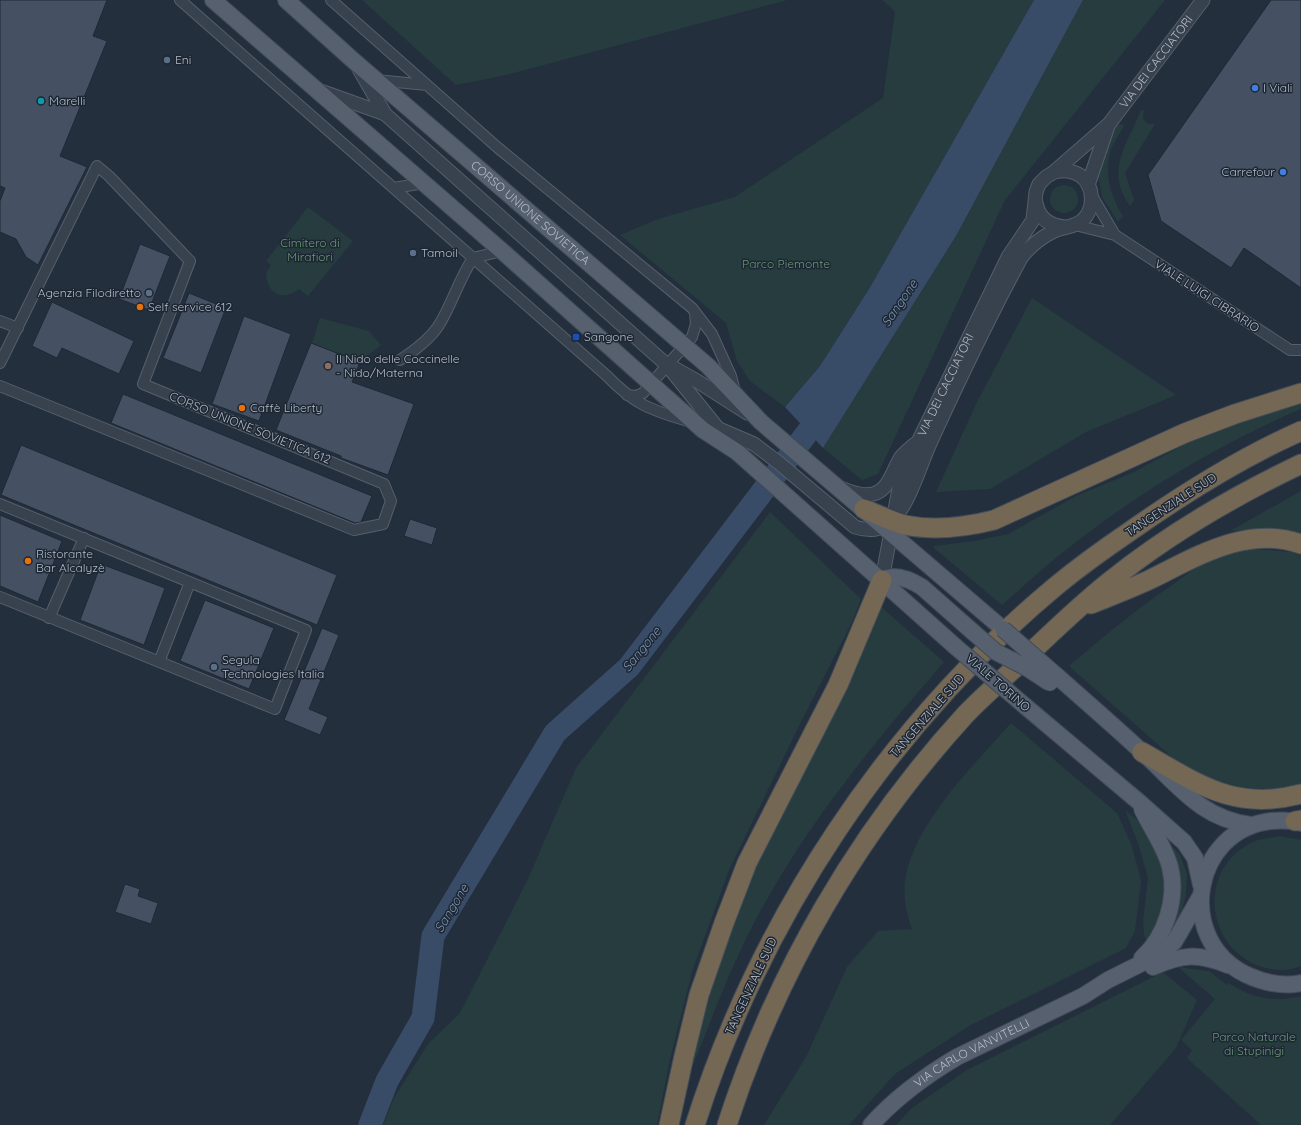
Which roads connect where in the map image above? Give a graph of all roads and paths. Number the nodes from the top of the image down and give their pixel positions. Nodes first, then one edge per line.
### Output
1 (180, 0) edge
2 (213, 0) edge
3 (286, 0) edge
4 (331, 0) edge
5 (1203, 0) edge
6 (355, 62) junction
7 (376, 80) junction
8 (427, 85) junction
9 (315, 88) junction
10 (385, 114) junction
11 (1109, 124) junction
12 (1054, 172) junction
13 (424, 183) junction
14 (394, 188) junction
15 (1090, 189) junction
16 (1035, 201) junction
17 (1070, 226) junction
18 (1115, 235) junction
19 (502, 251) junction
20 (473, 258) junction
21 (695, 312) junction
22 (0, 321) edge
23 (18, 328) junction
24 (684, 346) junction
25 (1301, 350) edge
26 (400, 360) dead end
27 (0, 363) edge
28 (667, 365) junction
29 (651, 384) junction
30 (0, 386) edge
31 (1301, 393) edge
32 (627, 395) junction
33 (736, 398) junction
34 (694, 422) junction
35 (765, 426) junction
36 (718, 429) junction
37 (1301, 431) edge
38 (919, 440) junction
39 (741, 456) junction
40 (1301, 464) edge
41 (836, 486) junction
42 (0, 504) edge
43 (864, 509) joint
44 (892, 526) junction
45 (84, 538) junction
46 (1301, 544) edge
47 (882, 580) junction
48 (190, 582) junction
49 (0, 597) edge
50 (1075, 610) junction
51 (49, 618) junction
52 (159, 662) junction
53 (1053, 679) junction
54 (1142, 752) junction
55 (1301, 794) edge
56 (1139, 802) junction
57 (1299, 821) edge
58 (1251, 825) junction
59 (1200, 892) junction
60 (1230, 966) junction
61 (1126, 972) junction
62 (1301, 982) edge
63 (1083, 996) junction
64 (669, 1125) edge
65 (695, 1125) edge
66 (727, 1125) edge
67 (871, 1125) edge

1 - 14 street
2 - 9 main road
3 - 6 main road, CORSO UNIONE SOVIETICA
4 - 8 street
5 - 11 street, VIA DEI CACCIATORI
6 - 7 main road, CORSO UNIONE SOVIETICA
6 - 10 street
7 - 8 street
7 - 24 main road, CORSO UNIONE SOVIETICA
8 - 21 street
9 - 10 street
9 - 13 main road
10 - 28 street, CORSO UNIONE SOVIETICA
11 - 12 street, VIA DEI CACCIATORI
11 - 15 street, VIA DEI CACCIATORI
12 - 15 street
12 - 16 street, VIA DEI CACCIATORI
13 - 14 street
13 - 19 main road
14 - 20 street
15 - 17 street, VIA DEI CACCIATORI
15 - 18 street
16 - 17 street
16 - 38 street, VIA DEI CACCIATORI
17 - 18 street
17 - 44 street, VIA DEI CACCIATORI
18 - 25 street, VIALE LUIGI CIBRARIO
19 - 20 street
19 - 29 main road
20 - 26 street
20 - 32 street
21 - 24 street
21 - 33 street
22 - 23 street
23 - 27 street, CORSO UNIONE SOVIETICA 612
23 - 30 street, CORSO UNIONE SOVIETICA 612
24 - 28 street
24 - 33 main road, CORSO UNIONE SOVIETICA
28 - 29 street
28 - 35 street
28 - 36 street
29 - 32 street
29 - 34 main road
31 - 44 highway
32 - 34 street
33 - 35 main road, CORSO UNIONE SOVIETICA
34 - 39 main road
35 - 41 main road, CORSO UNIONE SOVIETICA
36 - 39 street
36 - 44 street
37 - 65 highway, TANGENZIALE SUD
38 - 41 street
38 - 44 street, VIA DEI CACCIATORI
39 - 47 main road, VIALE TORINO
40 - 50 highway
41 - 43 main road
42 - 45 street
43 - 44 highway
44 - 47 street, VIA DEI CACCIATORI
44 - 53 main road, bridge
45 - 48 street
45 - 51 street
46 - 50 highway
47 - 53 main road, bridge
47 - 56 main road, VIALE TORINO, bridge
47 - 64 highway
48 - 52 street
48 - 52 street
49 - 51 street
50 - 66 highway
51 - 52 street
53 - 54 main road
54 - 55 highway
54 - 58 main road
56 - 59 main road, VIALE TORINO
56 - 61 main road
57 - 58 main road
58 - 59 main road
59 - 60 main road, VIALE TORINO
59 - 61 main road, VIA CARLO VANVITELLI
60 - 62 main road
60 - 63 main road, VIA CARLO VANVITELLI
61 - 63 main road, VIA CARLO VANVITELLI
63 - 67 main road, VIA CARLO VANVITELLI

